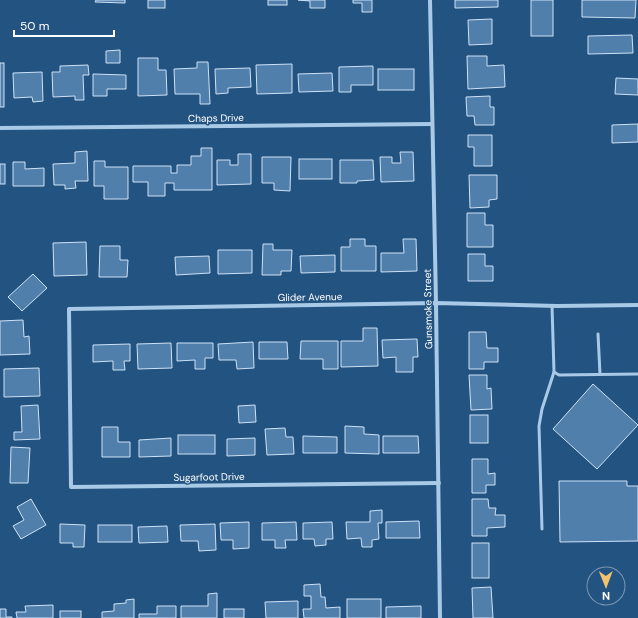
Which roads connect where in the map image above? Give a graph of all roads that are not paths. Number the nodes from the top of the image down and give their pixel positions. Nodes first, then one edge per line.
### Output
1 (430, 0) edge
2 (432, 124) junction
3 (0, 128) edge
4 (436, 303) junction
5 (638, 305) edge
6 (552, 306) junction
7 (598, 334) dead end
8 (554, 372) junction
9 (600, 374) junction
10 (638, 374) edge
11 (70, 396) joint
12 (438, 483) junction
13 (542, 529) dead end
14 (440, 618) edge

1 - 2 street, Gunsmoke Street
2 - 3 street, Chaps Drive
2 - 4 street, Gunsmoke Street
4 - 6 street, Glider Avenue
4 - 11 street, Glider Avenue
4 - 12 street, Gunsmoke Street
5 - 6 street, Glider Avenue
6 - 8 lane
7 - 9 lane
8 - 9 lane
8 - 13 lane
9 - 10 lane
11 - 12 street, Sugarfoot Drive
12 - 14 street, Gunsmoke Street

